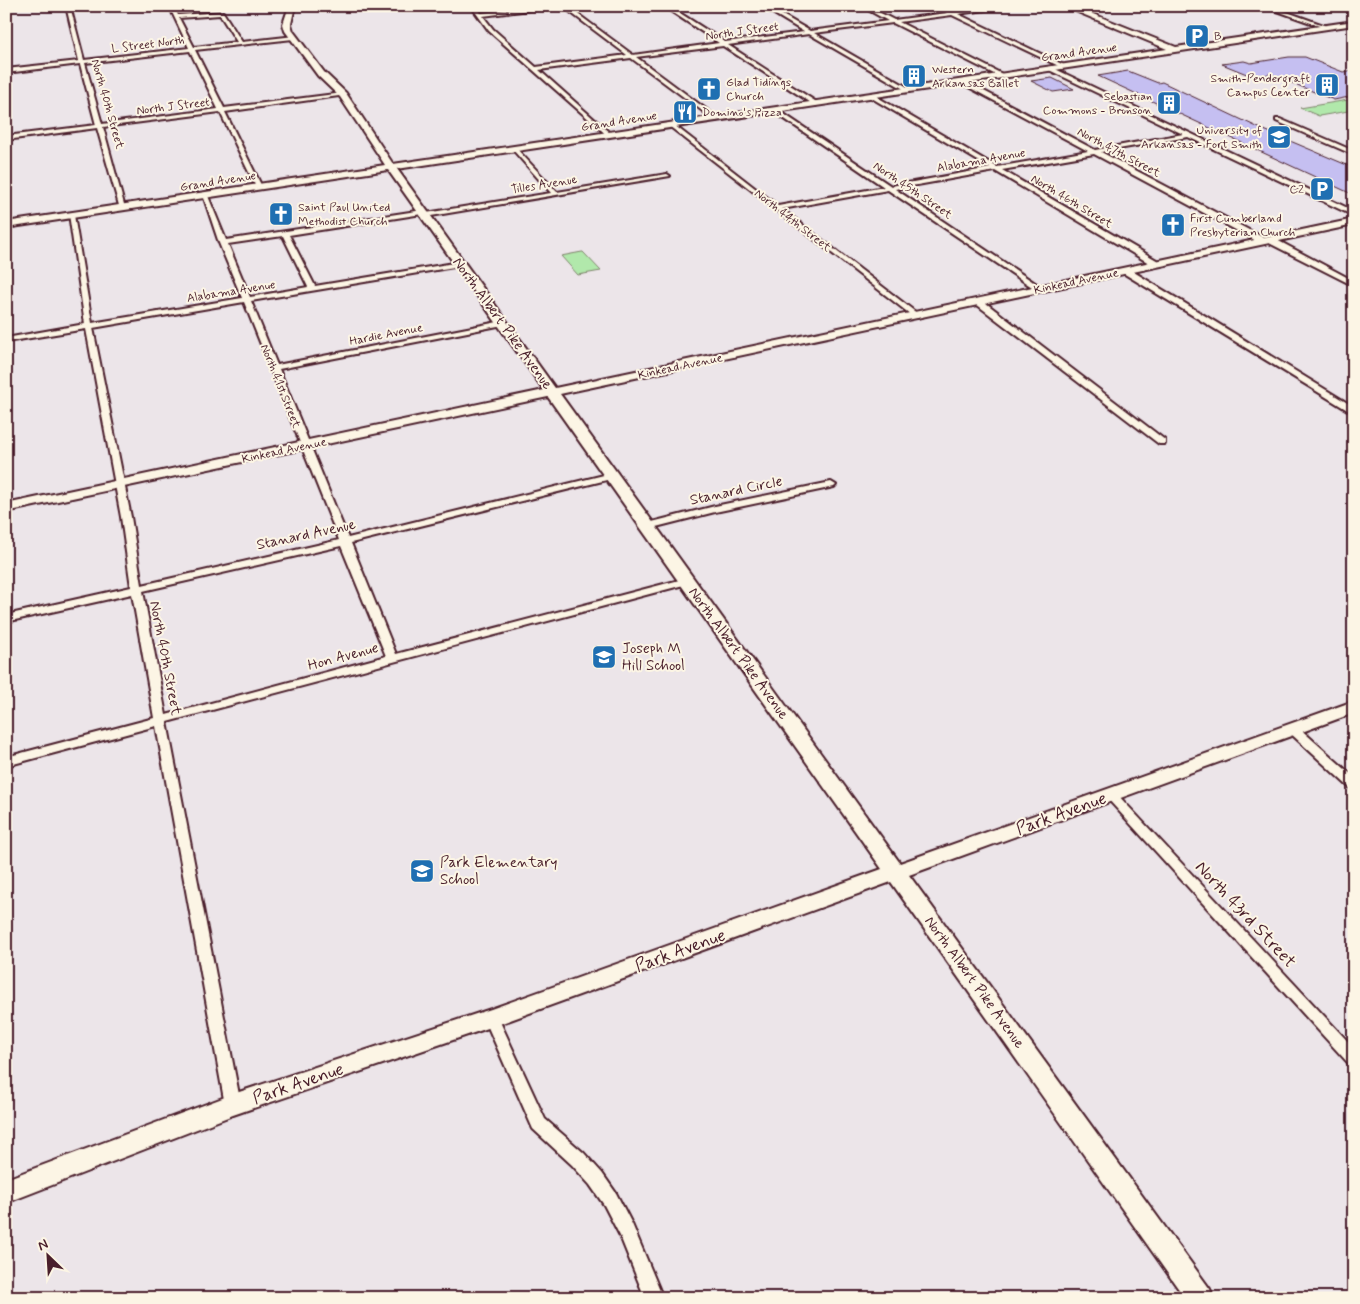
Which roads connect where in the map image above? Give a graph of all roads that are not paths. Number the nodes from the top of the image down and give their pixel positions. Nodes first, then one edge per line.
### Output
1 (68, 6) edge
2 (171, 6) edge
3 (292, 6) edge
4 (473, 6) edge
5 (559, 6) edge
6 (564, 6) edge
7 (665, 6) edge
8 (763, 6) edge
9 (863, 6) edge
10 (936, 6) edge
11 (1010, 6) edge
12 (1066, 6) edge
13 (1266, 6) edge
14 (952, 14) junction
15 (480, 15) junction
16 (176, 17) junction
17 (894, 22) junction
18 (1354, 23) edge
19 (1326, 28) junction
20 (810, 33) junction
21 (293, 37) junction
22 (240, 43) junction
23 (723, 44) junction
24 (191, 49) junction
25 (1176, 50) junction
26 (633, 56) junction
27 (82, 62) junction
28 (1065, 67) junction
29 (536, 69) junction
30 (1051, 69) junction
31 (6, 71) edge
32 (1002, 76) junction
33 (963, 82) junction
34 (909, 90) junction
35 (343, 95) junction
36 (872, 96) junction
37 (816, 104) junction
38 (775, 110) junction
39 (222, 111) junction
40 (716, 119) junction
41 (1278, 120) dead end
42 (100, 126) junction
43 (672, 126) junction
44 (609, 135) junction
45 (1190, 135) junction
46 (6, 138) edge
47 (515, 149) junction
48 (1095, 152) junction
49 (1354, 153) edge
50 (391, 168) junction
51 (995, 169) junction
52 (667, 176) dead end
53 (259, 187) junction
54 (890, 188) junction
55 (556, 194) junction
56 (205, 196) junction
57 (122, 208) junction
58 (777, 208) junction
59 (424, 214) junction
60 (1354, 214) edge
61 (71, 215) junction
62 (1354, 222) edge
63 (6, 225) edge
64 (285, 233) junction
65 (1267, 240) junction
66 (223, 243) junction
67 (460, 264) junction
68 (1157, 264) junction
69 (1126, 271) junction
70 (1354, 284) edge
71 (312, 289) junction
72 (1038, 289) junction
73 (246, 300) junction
74 (979, 302) junction
75 (915, 316) junction
76 (503, 323) junction
77 (89, 326) junction
78 (6, 340) edge
79 (273, 368) junction
80 (553, 393) junction
81 (1354, 411) edge
82 (1162, 442) dead end
83 (305, 445) junction
84 (612, 476) junction
85 (119, 484) junction
86 (831, 484) dead end
87 (6, 508) edge
88 (648, 526) junction
89 (345, 541) junction
90 (688, 581) junction
91 (137, 588) junction
92 (6, 619) edge
93 (392, 658) junction
94 (1354, 707) edge
95 (162, 719) junction
96 (1293, 729) junction
97 (6, 762) edge
98 (1354, 786) edge
99 (1111, 795) junction
100 (896, 872) junction
101 (491, 1018) junction
102 (1354, 1059) edge
103 (233, 1106) junction
104 (6, 1191) edge
105 (654, 1298) edge
106 (1201, 1298) edge

1 - 27 street, North 40th Street
2 - 16 street
3 - 21 street, North Albert Pike Avenue
4 - 15 street
5 - 15 street
6 - 26 street
7 - 23 street
8 - 20 street
9 - 17 street
10 - 14 street
11 - 14 street, North J Street
12 - 25 street
13 - 19 street
14 - 17 street, North J Street
14 - 28 street
15 - 29 street
16 - 22 street
16 - 24 street
17 - 20 street, North J Street
17 - 32 street
18 - 19 street, Grand Avenue
19 - 25 street, Grand Avenue
20 - 23 street, North J Street
20 - 34 street
21 - 22 street, L Street North
21 - 35 street, North Albert Pike Avenue
22 - 24 street, L Street North
23 - 26 street, North J Street
23 - 37 street
24 - 27 street, L Street North
24 - 39 street
25 - 28 street, Grand Avenue
26 - 29 street, North J Street
26 - 40 street
27 - 31 street, L Street North
27 - 42 street, North 40th Street
28 - 30 street, Grand Avenue
29 - 44 street
30 - 32 street, Grand Avenue
30 - 45 street
32 - 33 street, Grand Avenue
33 - 34 street, Grand Avenue
33 - 48 street, North 47th Street
34 - 36 street, Grand Avenue
35 - 39 street, North J Street
35 - 50 street, North Albert Pike Avenue
36 - 37 street, Grand Avenue
36 - 51 street, North 46th Street
37 - 38 street, Grand Avenue
38 - 40 street, Grand Avenue
38 - 54 street, North 45th Street
39 - 42 street, North J Street
39 - 53 street
40 - 43 street, Grand Avenue
41 - 49 street
42 - 46 street, North J Street
42 - 57 street, North 40th Street
43 - 44 street, Grand Avenue
43 - 58 street, North 44th Street
44 - 47 street, Grand Avenue
45 - 48 street, Alabama Avenue
45 - 60 street
47 - 50 street, Grand Avenue
47 - 55 street
48 - 51 street, Alabama Avenue
48 - 65 street, North 47th Street
50 - 53 street, Grand Avenue
50 - 59 street, North Albert Pike Avenue
51 - 54 street, Alabama Avenue
51 - 68 street, North 46th Street
52 - 55 street, Tilles Avenue
53 - 56 street, Grand Avenue
54 - 58 street, Alabama Avenue
54 - 72 street, North 45th Street
55 - 59 street, Tilles Avenue
56 - 57 street, Grand Avenue
56 - 66 street, North 41st Street
57 - 61 street, Grand Avenue
58 - 75 street, North 44th Street
59 - 64 street, Tilles Avenue
59 - 67 street, North Albert Pike Avenue
61 - 63 street, Grand Avenue
61 - 77 street, North 40th Street
62 - 65 street, Kinkead Avenue
64 - 66 street, Tilles Avenue
64 - 71 street
65 - 68 street, Kinkead Avenue
65 - 70 street, North 47th Street
66 - 73 street, North 41st Street
67 - 71 street, Alabama Avenue
67 - 76 street, North Albert Pike Avenue
68 - 69 street, Kinkead Avenue
69 - 72 street, Kinkead Avenue
69 - 81 street
71 - 73 street, Alabama Avenue
72 - 74 street, Kinkead Avenue
73 - 77 street, Alabama Avenue
73 - 79 street, North 41st Street
74 - 75 street, Kinkead Avenue
74 - 82 street
75 - 80 street, Kinkead Avenue
76 - 79 street, Hardie Avenue
76 - 80 street, North Albert Pike Avenue
77 - 78 street, Alabama Avenue
77 - 85 street, North 40th Street
79 - 83 street, North 41st Street
80 - 83 street, Kinkead Avenue
80 - 84 street, North Albert Pike Avenue
83 - 85 street, Kinkead Avenue
83 - 89 street, North 41st Street
84 - 88 street, North Albert Pike Avenue
84 - 89 street, Stanard Avenue
85 - 87 street, Kinkead Avenue
85 - 91 street, North 40th Street
86 - 88 street, Stanard Circle
88 - 90 street, North Albert Pike Avenue
89 - 91 street, Stanard Avenue
89 - 93 street, North 41st Street
90 - 93 street, Hon Avenue
90 - 100 street, North Albert Pike Avenue
91 - 92 street, Stanard Avenue
91 - 95 street, North 40th Street
93 - 95 street, Hon Avenue
94 - 96 street, Park Avenue
95 - 97 street, Hon Avenue
95 - 103 street, North 40th Street
96 - 98 street
96 - 99 street, Park Avenue
99 - 100 street, Park Avenue
99 - 102 street, North 43rd Street
100 - 101 street, Park Avenue
100 - 106 street, North Albert Pike Avenue
101 - 103 street, Park Avenue
101 - 105 street
103 - 104 street, Park Avenue

